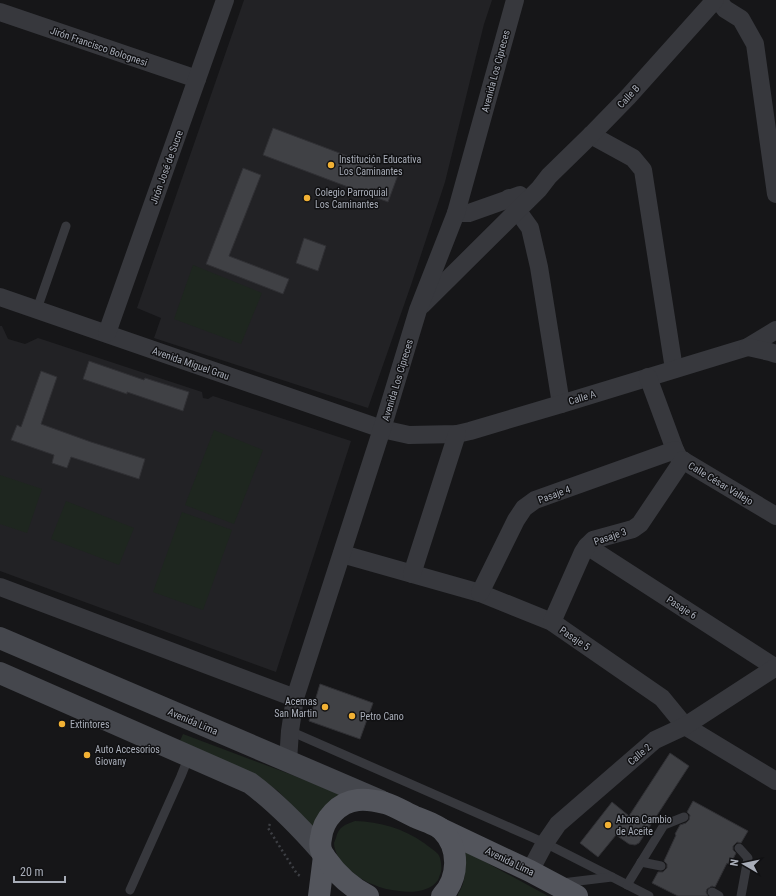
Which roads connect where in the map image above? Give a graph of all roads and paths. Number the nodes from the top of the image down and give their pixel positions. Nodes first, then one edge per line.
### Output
1 (225, 0) edge
2 (514, 0) edge
3 (716, 0) edge
4 (0, 12) edge
5 (197, 79) junction
6 (591, 135) junction
7 (776, 194) edge
8 (513, 204) junction
9 (456, 213) junction
10 (66, 226) dead end
11 (0, 297) edge
12 (37, 310) junction
13 (418, 310) junction
14 (776, 330) edge
15 (107, 333) junction
16 (748, 347) junction
17 (776, 354) edge
18 (674, 369) junction
19 (648, 377) junction
20 (561, 404) junction
21 (382, 429) junction
22 (457, 434) junction
23 (679, 455) junction
24 (776, 516) edge
25 (587, 546) junction
26 (342, 554) junction
27 (412, 574) junction
28 (0, 587) edge
29 (480, 592) junction
30 (552, 622) junction
31 (0, 638) edge
32 (776, 667) edge
33 (0, 673) edge
34 (295, 698) junction
35 (685, 726) junction
36 (290, 731) junction
37 (189, 756) junction
38 (288, 761) junction
39 (776, 781) edge
40 (386, 803) junction
41 (280, 807) junction
42 (684, 817) dead end
43 (441, 829) junction
44 (544, 843) junction
45 (739, 848) dead end
46 (323, 853) junction
47 (641, 862) junction
48 (661, 866) dead end
49 (530, 871) junction
50 (612, 877) junction
51 (556, 884) junction
52 (627, 885) junction
53 (130, 890) dead end
54 (320, 892) edge
55 (368, 896) edge
56 (442, 896) edge
57 (577, 896) edge
58 (649, 896) edge
59 (741, 896) edge

1 - 5 street, Jirón José de Sucre
2 - 9 street, Avenida Los Cipreces
3 - 6 street, Calle B
3 - 7 street
4 - 5 street, Jirón Francisco Bolognesi
5 - 15 street, Jirón José de Sucre
6 - 8 street, Calle B
6 - 18 street
8 - 9 street, Calle B
8 - 13 street, Calle B
8 - 20 street
9 - 13 street, Avenida Los Cipreces
10 - 12 lane
11 - 12 street, Avenida Miguel Grau
12 - 15 street, Avenida Miguel Grau
13 - 21 street, Avenida Los Cipreces
14 - 16 street, Calle A
15 - 21 street, Avenida Miguel Grau
16 - 17 street
16 - 18 street, Calle A
18 - 19 street, Calle A
19 - 20 street, Calle A
19 - 23 street
20 - 22 street, Calle A
21 - 22 street, Calle A
21 - 26 street, Avenida Los Cipreces
22 - 27 street
23 - 24 street, Calle César Vallejo
23 - 25 street, Pasaje 3
23 - 29 street, Pasaje 4
25 - 30 street, Pasaje 3
25 - 32 street, Pasaje 6
26 - 27 street, Pasaje 5
26 - 34 street, Avenida Los Cipreces
27 - 29 street, Pasaje 5
28 - 34 street
29 - 30 street, Pasaje 5
30 - 35 street, Pasaje 5
31 - 38 main road, Avenida Lima
32 - 35 street, Calle 2
33 - 37 main road
34 - 36 street, Avenida Los Cipreces
35 - 39 street, Pasaje 5
35 - 44 street, Calle 2
36 - 38 street, Avenida Los Cipreces
36 - 44 lane
37 - 41 main road
37 - 53 lane
38 - 40 main road, Avenida Lima
40 - 43 main road, Avenida Lima
40 - 46 main road, Avenida Lima
41 - 46 main road
41 - 54 path
42 - 47 lane
43 - 49 main road, Avenida Lima
43 - 56 main road
44 - 49 street, Calle 2
44 - 50 lane
45 - 59 lane
46 - 54 main road, Avenida Lima
46 - 55 main road
47 - 48 lane
47 - 52 lane
49 - 51 main road, Avenida Lima
50 - 51 lane
50 - 52 lane
51 - 57 main road, Avenida Lima
52 - 58 lane

